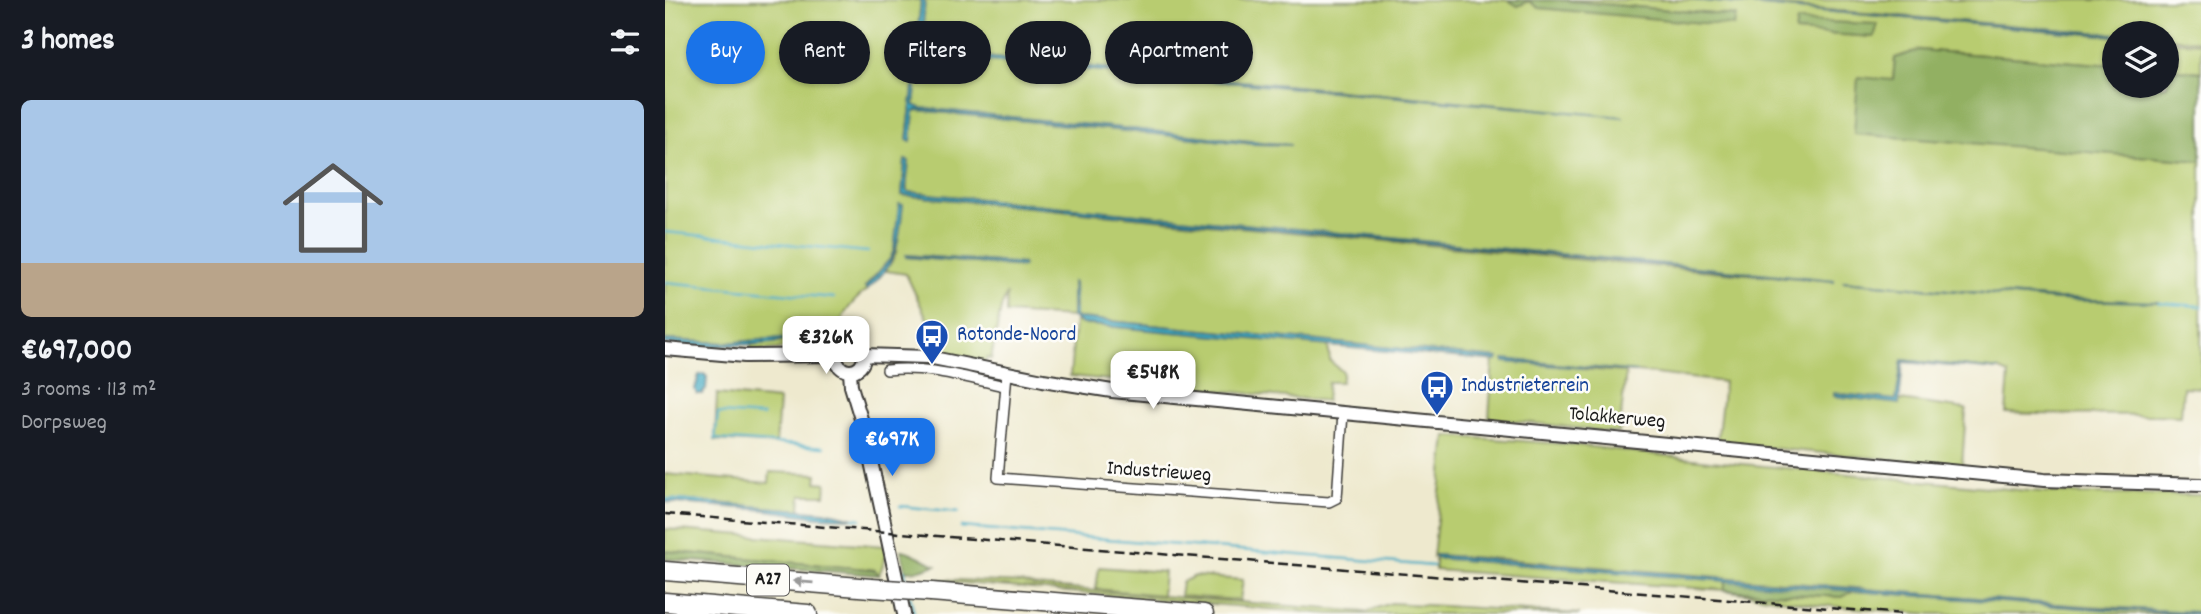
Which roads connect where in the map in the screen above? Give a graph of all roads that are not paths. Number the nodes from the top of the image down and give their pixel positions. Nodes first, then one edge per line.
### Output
1 (665, 349) edge
2 (836, 355) junction
3 (864, 355) junction
4 (887, 370) dead end
5 (850, 372) junction
6 (1006, 380) junction
7 (1343, 413) junction
8 (2201, 485) edge
9 (665, 571) edge
10 (665, 602) edge
11 (808, 614) edge
12 (904, 614) edge
13 (1203, 614) edge

1 - 2 main road
2 - 3 main road
2 - 5 main road
3 - 5 main road
3 - 6 main road, Tolakkerweg
4 - 6 street
5 - 12 main road
6 - 7 main road, Tolakkerweg
6 - 7 street, Industrieweg
7 - 8 main road, Tolakkerweg
13 -> 9 highway, A27, bridge
10 - 11 highway, A27

